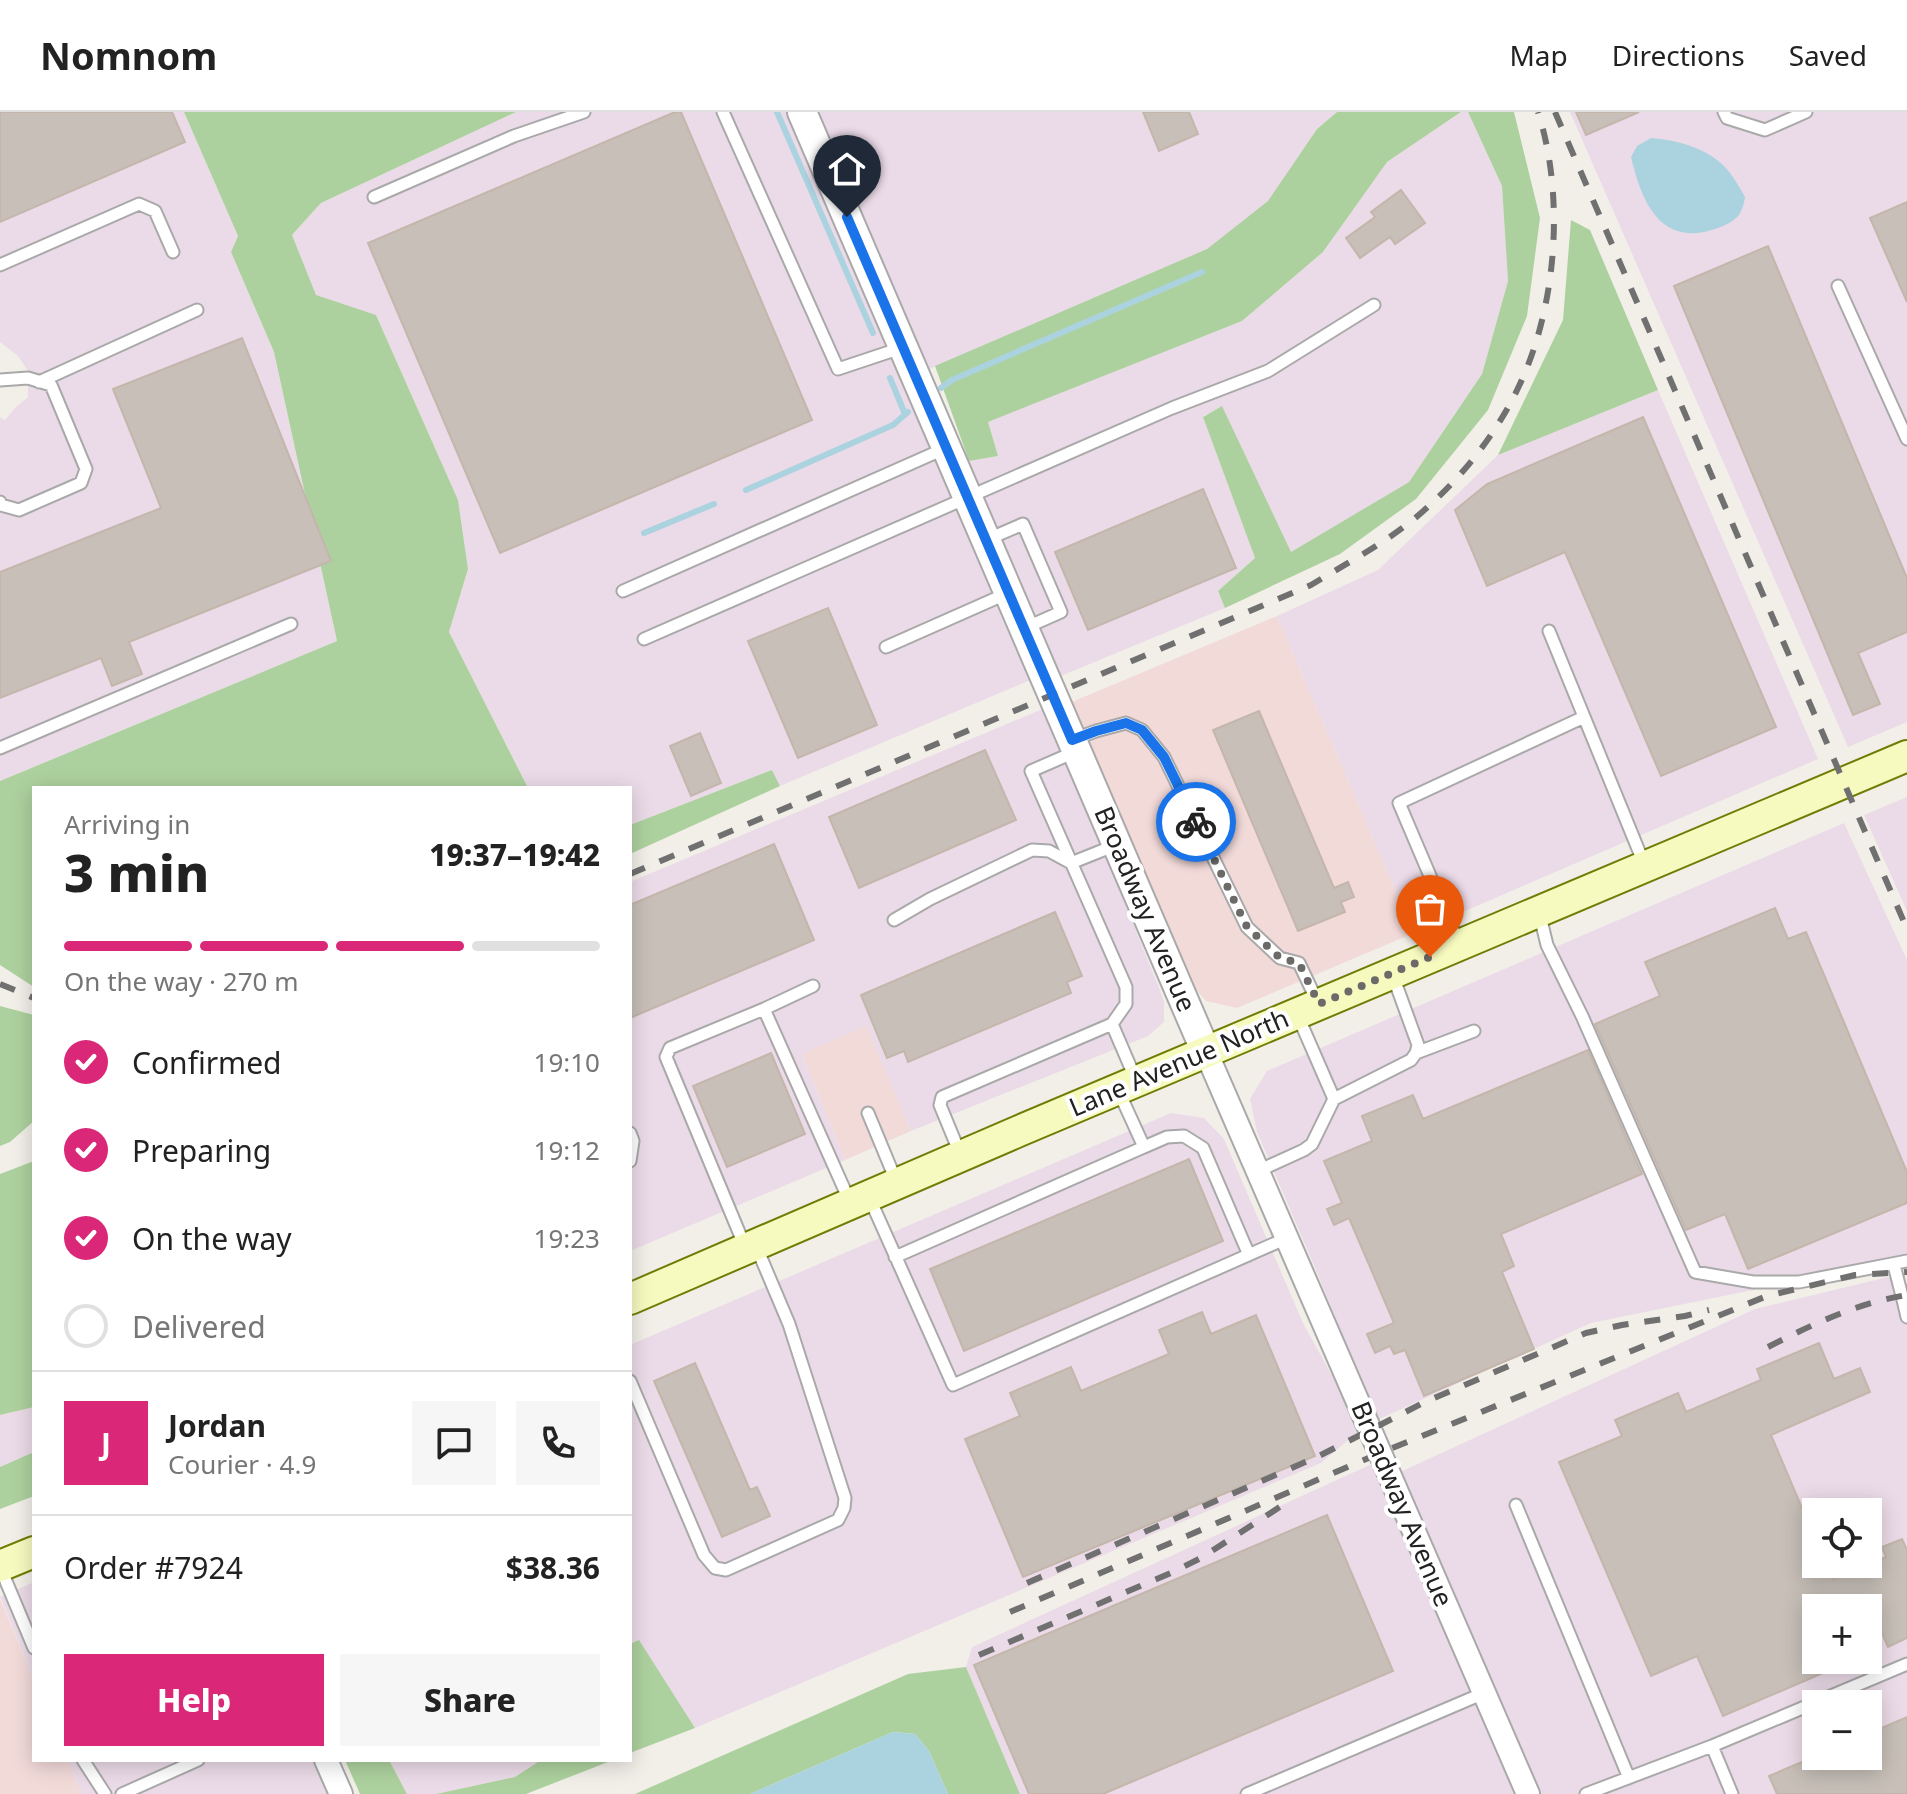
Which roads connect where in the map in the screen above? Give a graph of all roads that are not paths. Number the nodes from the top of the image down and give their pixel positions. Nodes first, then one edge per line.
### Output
1 (584, 112) edge
2 (723, 112) edge
3 (802, 112) edge
4 (1724, 112) edge
5 (1806, 112) edge
6 (374, 197) dead end
7 (173, 252) dead end
8 (0, 265) edge
9 (1838, 286) dead end
10 (1374, 305) dead end
11 (197, 310) dead end
12 (903, 347) junction
13 (0, 380) edge
14 (39, 382) junction
15 (1907, 439) edge
16 (946, 448) junction
17 (967, 497) junction
18 (0, 502) edge
19 (985, 540) junction
20 (623, 591) dead end
21 (1008, 592) junction
22 (291, 624) dead end
23 (1024, 629) junction
24 (1549, 631) dead end
25 (644, 639) dead end
26 (886, 647) dead end
27 (1584, 717) junction
28 (1074, 746) junction
29 (0, 748) edge
30 (1907, 756) edge
31 (1117, 844) junction
32 (1071, 863) junction
33 (1646, 867) junction
34 (1538, 912) junction
35 (894, 920) dead end
36 (1460, 945) junction
37 (1392, 973) junction
38 (813, 986) dead end
39 (764, 1009) junction
40 (1308, 1009) junction
41 (1112, 1024) junction
42 (1474, 1031) dead end
43 (1206, 1052) junction
44 (1416, 1053) junction
45 (1127, 1085) junction
46 (1334, 1099) junction
47 (868, 1113) dead end
48 (1144, 1147) junction
49 (961, 1157) junction
50 (1258, 1171) junction
51 (898, 1184) junction
52 (860, 1200) junction
53 (1287, 1238) junction
54 (751, 1247) junction
55 (1249, 1255) junction
56 (895, 1257) junction
57 (1907, 1261) edge
58 (1894, 1265) junction
59 (632, 1298) edge
60 (1905, 1304) edge
61 (1907, 1317) edge
62 (632, 1386) edge
63 (1516, 1505) dead end
64 (32, 1553) edge
65 (0, 1566) edge
66 (32, 1643) edge
67 (1907, 1664) edge
68 (1484, 1693) junction
69 (1712, 1746) junction
70 (84, 1762) edge
71 (194, 1762) edge
72 (327, 1762) edge
73 (1629, 1778) junction
74 (105, 1794) edge
75 (122, 1794) edge
76 (341, 1794) edge
77 (1247, 1794) edge
78 (1528, 1794) edge
79 (1586, 1794) edge
80 (1732, 1794) edge

1 - 6 lane
2 - 12 lane
3 - 12 street, Broadway Avenue
4 - 5 lane
7 - 8 lane
9 - 15 lane
10 - 17 lane
11 - 14 lane
12 - 16 street, Broadway Avenue
13 - 14 lane
14 - 18 lane
16 - 17 street, Broadway Avenue
16 - 20 lane
17 - 19 street, Broadway Avenue
17 - 25 lane
19 - 21 street, Broadway Avenue
19 - 23 lane
21 - 23 street, Broadway Avenue
21 - 26 lane
22 - 29 lane
23 - 28 street, Broadway Avenue
24 - 27 lane
27 - 33 lane
27 - 36 lane
28 - 31 street, Broadway Avenue
28 - 32 lane
28 - 40 lane
30 - 33 main road, Lane Avenue North
31 - 32 lane
31 - 43 street, Broadway Avenue
32 - 35 lane
32 - 41 lane
33 - 34 main road, Lane Avenue North
34 - 36 main road, Lane Avenue North
34 - 58 lane
36 - 37 main road, Lane Avenue North
37 - 40 main road, Lane Avenue North
37 - 44 lane
38 - 39 lane
39 - 52 lane
39 - 54 lane
40 - 43 main road, Lane Avenue North
40 - 46 lane
41 - 45 lane
41 - 49 lane
42 - 44 lane
43 - 45 main road, Lane Avenue North
43 - 50 street, Broadway Avenue
44 - 46 lane
45 - 48 lane
45 - 49 main road, Lane Avenue North
46 - 50 lane
47 - 51 lane
48 - 55 lane
48 - 56 lane
49 - 51 main road, Lane Avenue North
50 - 53 street, Broadway Avenue
51 - 52 main road, Lane Avenue North
52 - 54 main road, Lane Avenue North
52 - 56 lane
53 - 55 lane
53 - 68 street, Broadway Avenue
54 - 59 main road, Lane Avenue North
54 - 62 lane
55 - 56 lane
57 - 58 lane
58 - 60 lane
60 - 61 lane
63 - 73 lane
64 - 65 main road
65 - 66 lane
67 - 69 lane
68 - 77 lane
68 - 78 street, Broadway Avenue
69 - 73 lane
69 - 80 lane
70 - 74 lane
71 - 75 lane
72 - 76 street
73 - 79 lane

